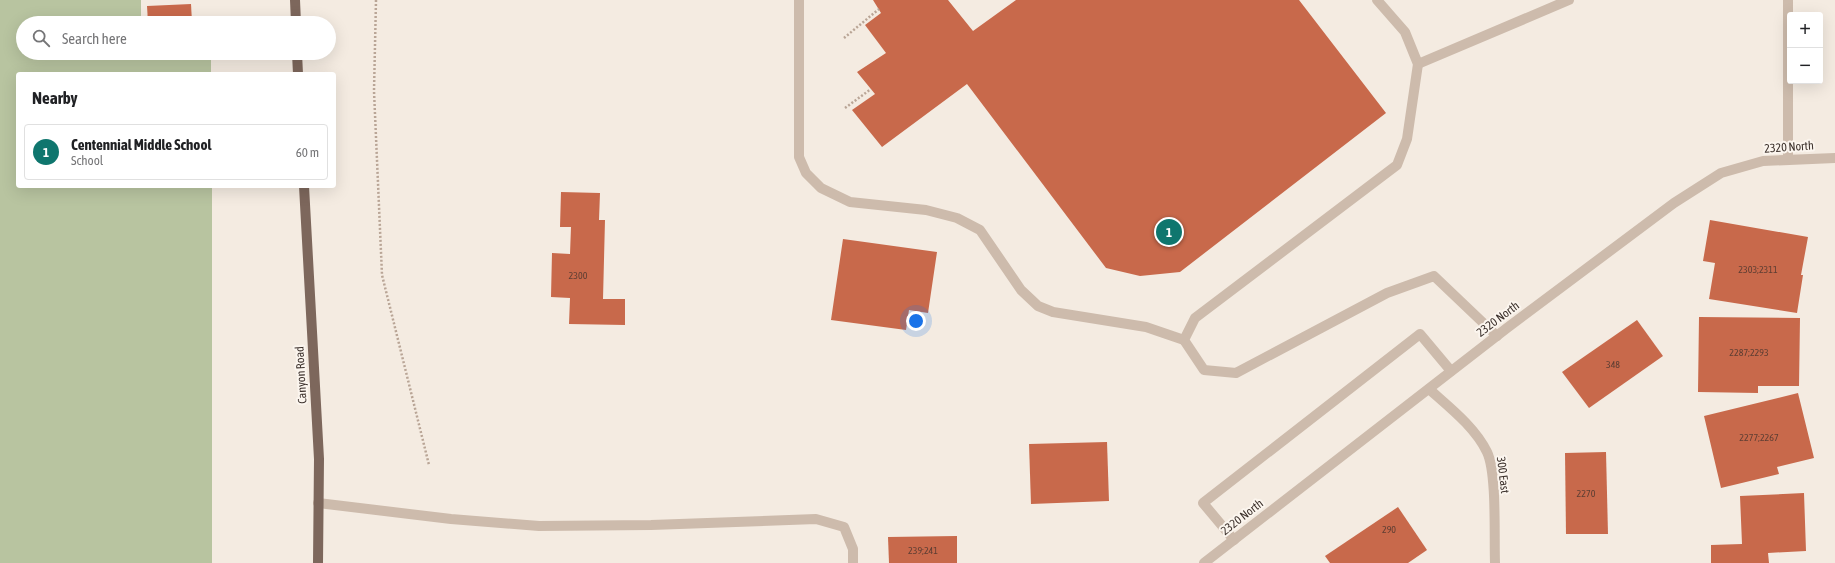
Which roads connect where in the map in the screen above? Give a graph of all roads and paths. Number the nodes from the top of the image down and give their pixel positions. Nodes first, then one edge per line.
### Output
1 (295, 0) edge
2 (376, 0) edge
3 (799, 0) edge
4 (1377, 0) edge
5 (1569, 0) edge
6 (1788, 0) edge
7 (879, 9) dead end
8 (296, 16) edge
9 (844, 38) dead end
10 (297, 60) edge
11 (1418, 64) junction
12 (298, 72) edge
13 (871, 89) dead end
14 (845, 108) dead end
15 (1835, 158) edge
16 (1788, 159) junction
17 (304, 188) edge
18 (1497, 336) junction
19 (1184, 340) junction
20 (1451, 371) junction
21 (1428, 389) junction
22 (429, 465) dead end
23 (318, 503) junction
24 (1234, 540) junction
25 (318, 563) edge
26 (853, 563) edge
27 (1204, 563) edge
28 (1495, 563) edge

1 - 8 main road
2 - 22 path
3 - 19 street
4 - 11 street
5 - 11 street
6 - 16 street
7 - 9 path
10 - 12 main road
11 - 19 street
13 - 14 path
15 - 16 street, 2320 North
16 - 18 street, 2320 North
17 - 23 main road, Canyon Road
18 - 19 street
18 - 20 street, 2320 North
20 - 21 street, 2320 North
20 - 24 street
21 - 24 street, 2320 North
21 - 28 street, 300 East
23 - 25 main road, Canyon Road
23 - 26 street
24 - 27 street, 2320 North

